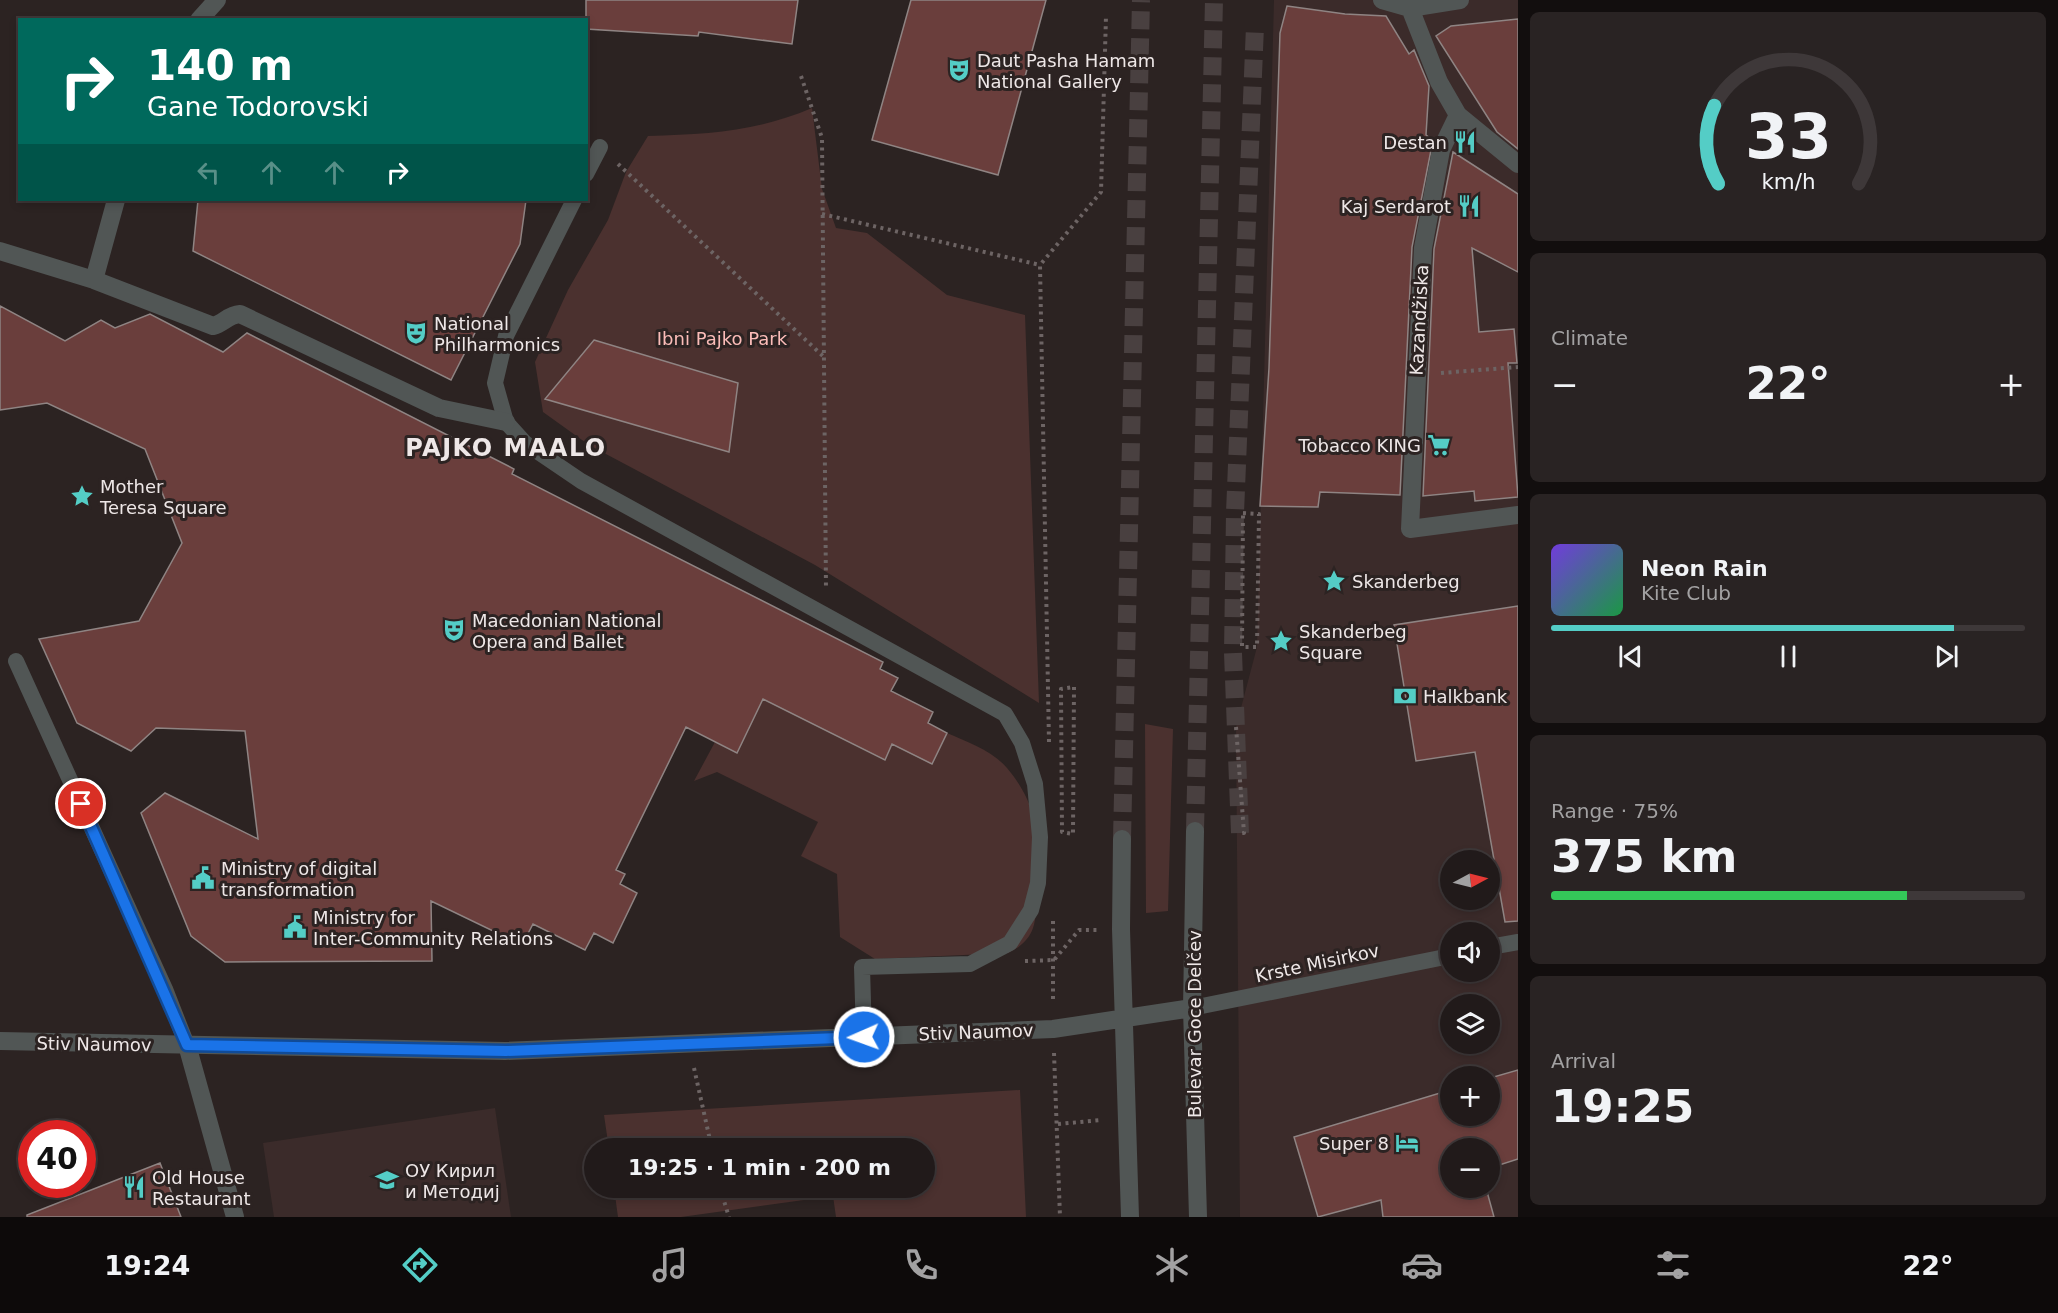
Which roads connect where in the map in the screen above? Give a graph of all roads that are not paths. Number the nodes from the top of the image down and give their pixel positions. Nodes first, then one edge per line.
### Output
1 (217, 0) edge
2 (1382, 0) edge
3 (1460, 0) edge
4 (1410, 8) junction
5 (201, 18) edge
6 (1458, 115) junction
7 (600, 147) road end
8 (1518, 164) edge
9 (588, 170) edge
10 (116, 201) edge
11 (574, 201) edge
12 (0, 251) edge
13 (94, 280) junction
14 (506, 422) junction
15 (1518, 515) edge
16 (16, 661) dead end
17 (1195, 831) tunnel mouth
18 (1122, 839) tunnel mouth
19 (1518, 942) edge
20 (1500, 946) edge
21 (1440, 958) edge
22 (1192, 1008) junction
23 (1123, 1020) junction
24 (864, 1037) junction
25 (0, 1041) edge
26 (187, 1045) junction
27 (235, 1217) edge
28 (1130, 1217) edge
29 (1198, 1217) edge

1 - 5 street
2 - 4 street
3 - 4 street
4 - 6 street
6 - 8 street
6 - 15 street, Kazandžiska
7 - 9 lane
10 - 13 street
11 - 14 lane
12 - 13 street
13 - 14 street
14 - 24 lane
16 - 26 lane
17 - 22 street, Bulevar Goce Delčev
18 - 23 street
19 - 20 lane
21 - 22 lane, Krste Misirkov
22 - 23 street, Stiv Naumov
22 - 29 street, Bulevar Goce Delčev
23 - 24 street, Stiv Naumov
23 - 28 street
24 - 26 street, Stiv Naumov
25 - 26 street, Stiv Naumov
26 - 27 street

